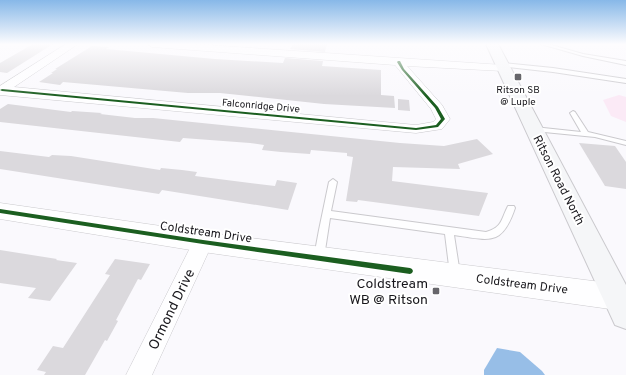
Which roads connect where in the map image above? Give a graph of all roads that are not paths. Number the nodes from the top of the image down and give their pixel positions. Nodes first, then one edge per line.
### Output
1 (46, 62) edge
2 (395, 62) edge
3 (399, 62) junction
4 (500, 62) edge
5 (502, 66) junction
6 (626, 81) edge
7 (1, 90) edge
8 (573, 113) dead end
9 (533, 129) junction
10 (586, 134) junction
11 (626, 143) edge
12 (333, 182) dead end
13 (511, 208) dead end
14 (0, 210) edge
15 (326, 214) junction
16 (449, 231) junction
17 (203, 242) junction
18 (319, 258) junction
19 (455, 276) junction
20 (621, 306) edge
21 (139, 375) edge

1 - 7 street
2 - 3 street
3 - 5 street
3 - 7 street, Falconridge Drive
4 - 5 main road, Ritson Road North
5 - 6 lane
5 - 9 main road, Ritson Road North
8 - 10 lane
9 - 10 lane
9 - 20 main road, Ritson Road North
10 - 11 lane
12 - 15 lane
13 - 16 lane
14 - 17 street, Coldstream Drive
15 - 16 lane
15 - 18 lane
16 - 19 lane
17 - 18 street, Coldstream Drive
17 - 21 street, Ormond Drive
18 - 19 street, Coldstream Drive
19 - 20 street, Coldstream Drive

